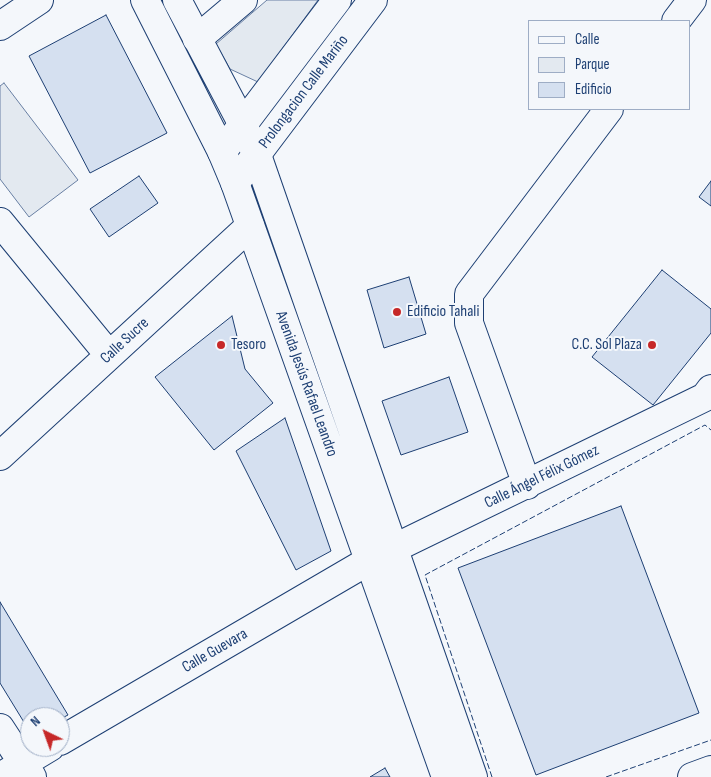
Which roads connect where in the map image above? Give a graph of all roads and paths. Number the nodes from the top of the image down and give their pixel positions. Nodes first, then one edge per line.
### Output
1 (39, 0) edge
2 (144, 0) edge
3 (177, 0) edge
4 (243, 0) edge
5 (337, 0) edge
6 (373, 0) edge
7 (692, 0) edge
8 (677, 20) edge
9 (0, 26) edge
10 (197, 39) junction
11 (608, 110) edge
12 (244, 124) junction
13 (222, 152) junction
14 (257, 155) junction
15 (235, 183) junction
16 (0, 222) edge
17 (250, 226) junction
18 (109, 355) junction
19 (709, 396) edge
20 (0, 456) edge
21 (527, 485) junction
22 (382, 555) junction
23 (0, 728) edge
24 (70, 735) edge
25 (40, 757) edge
26 (27, 770) edge
27 (711, 770) edge
28 (0, 777) edge
29 (446, 777) edge
30 (473, 777) edge
31 (692, 777) edge

1 - 9 street
2 - 13 street, Avenida Jesús Rafael Leandro
3 - 10 street, Avenida Jesús Rafael Leandro
4 - 10 street
5 - 12 street, Prolongacion Calle Mariño
6 - 14 street, Prolongacion Calle Mariño
7 - 8 street
10 - 12 street, Avenida Jesús Rafael Leandro
11 - 21 street
12 - 13 street, Prolongacion Calle Mariño
12 - 14 street, Avenida Jesús Rafael Leandro
13 - 15 street, Avenida Jesús Rafael Leandro
14 - 15 street, Prolongacion Calle Mariño
14 - 22 street, Avenida Jesús Rafael Leandro
15 - 17 street, Avenida Jesús Rafael Leandro
16 - 18 street
17 - 18 street, Calle Sucre
17 - 22 street, Avenida Jesús Rafael Leandro
18 - 20 street, Calle Sucre
19 - 21 street, Calle Ángel Félix Gómez
21 - 22 street, Calle Ángel Félix Gómez
22 - 24 street, Calle Guevara
22 - 29 street, Avenida Jesús Rafael Leandro
22 - 30 street, Avenida Jesús Rafael Leandro
23 - 26 street
25 - 26 street
26 - 28 street
27 - 31 street

